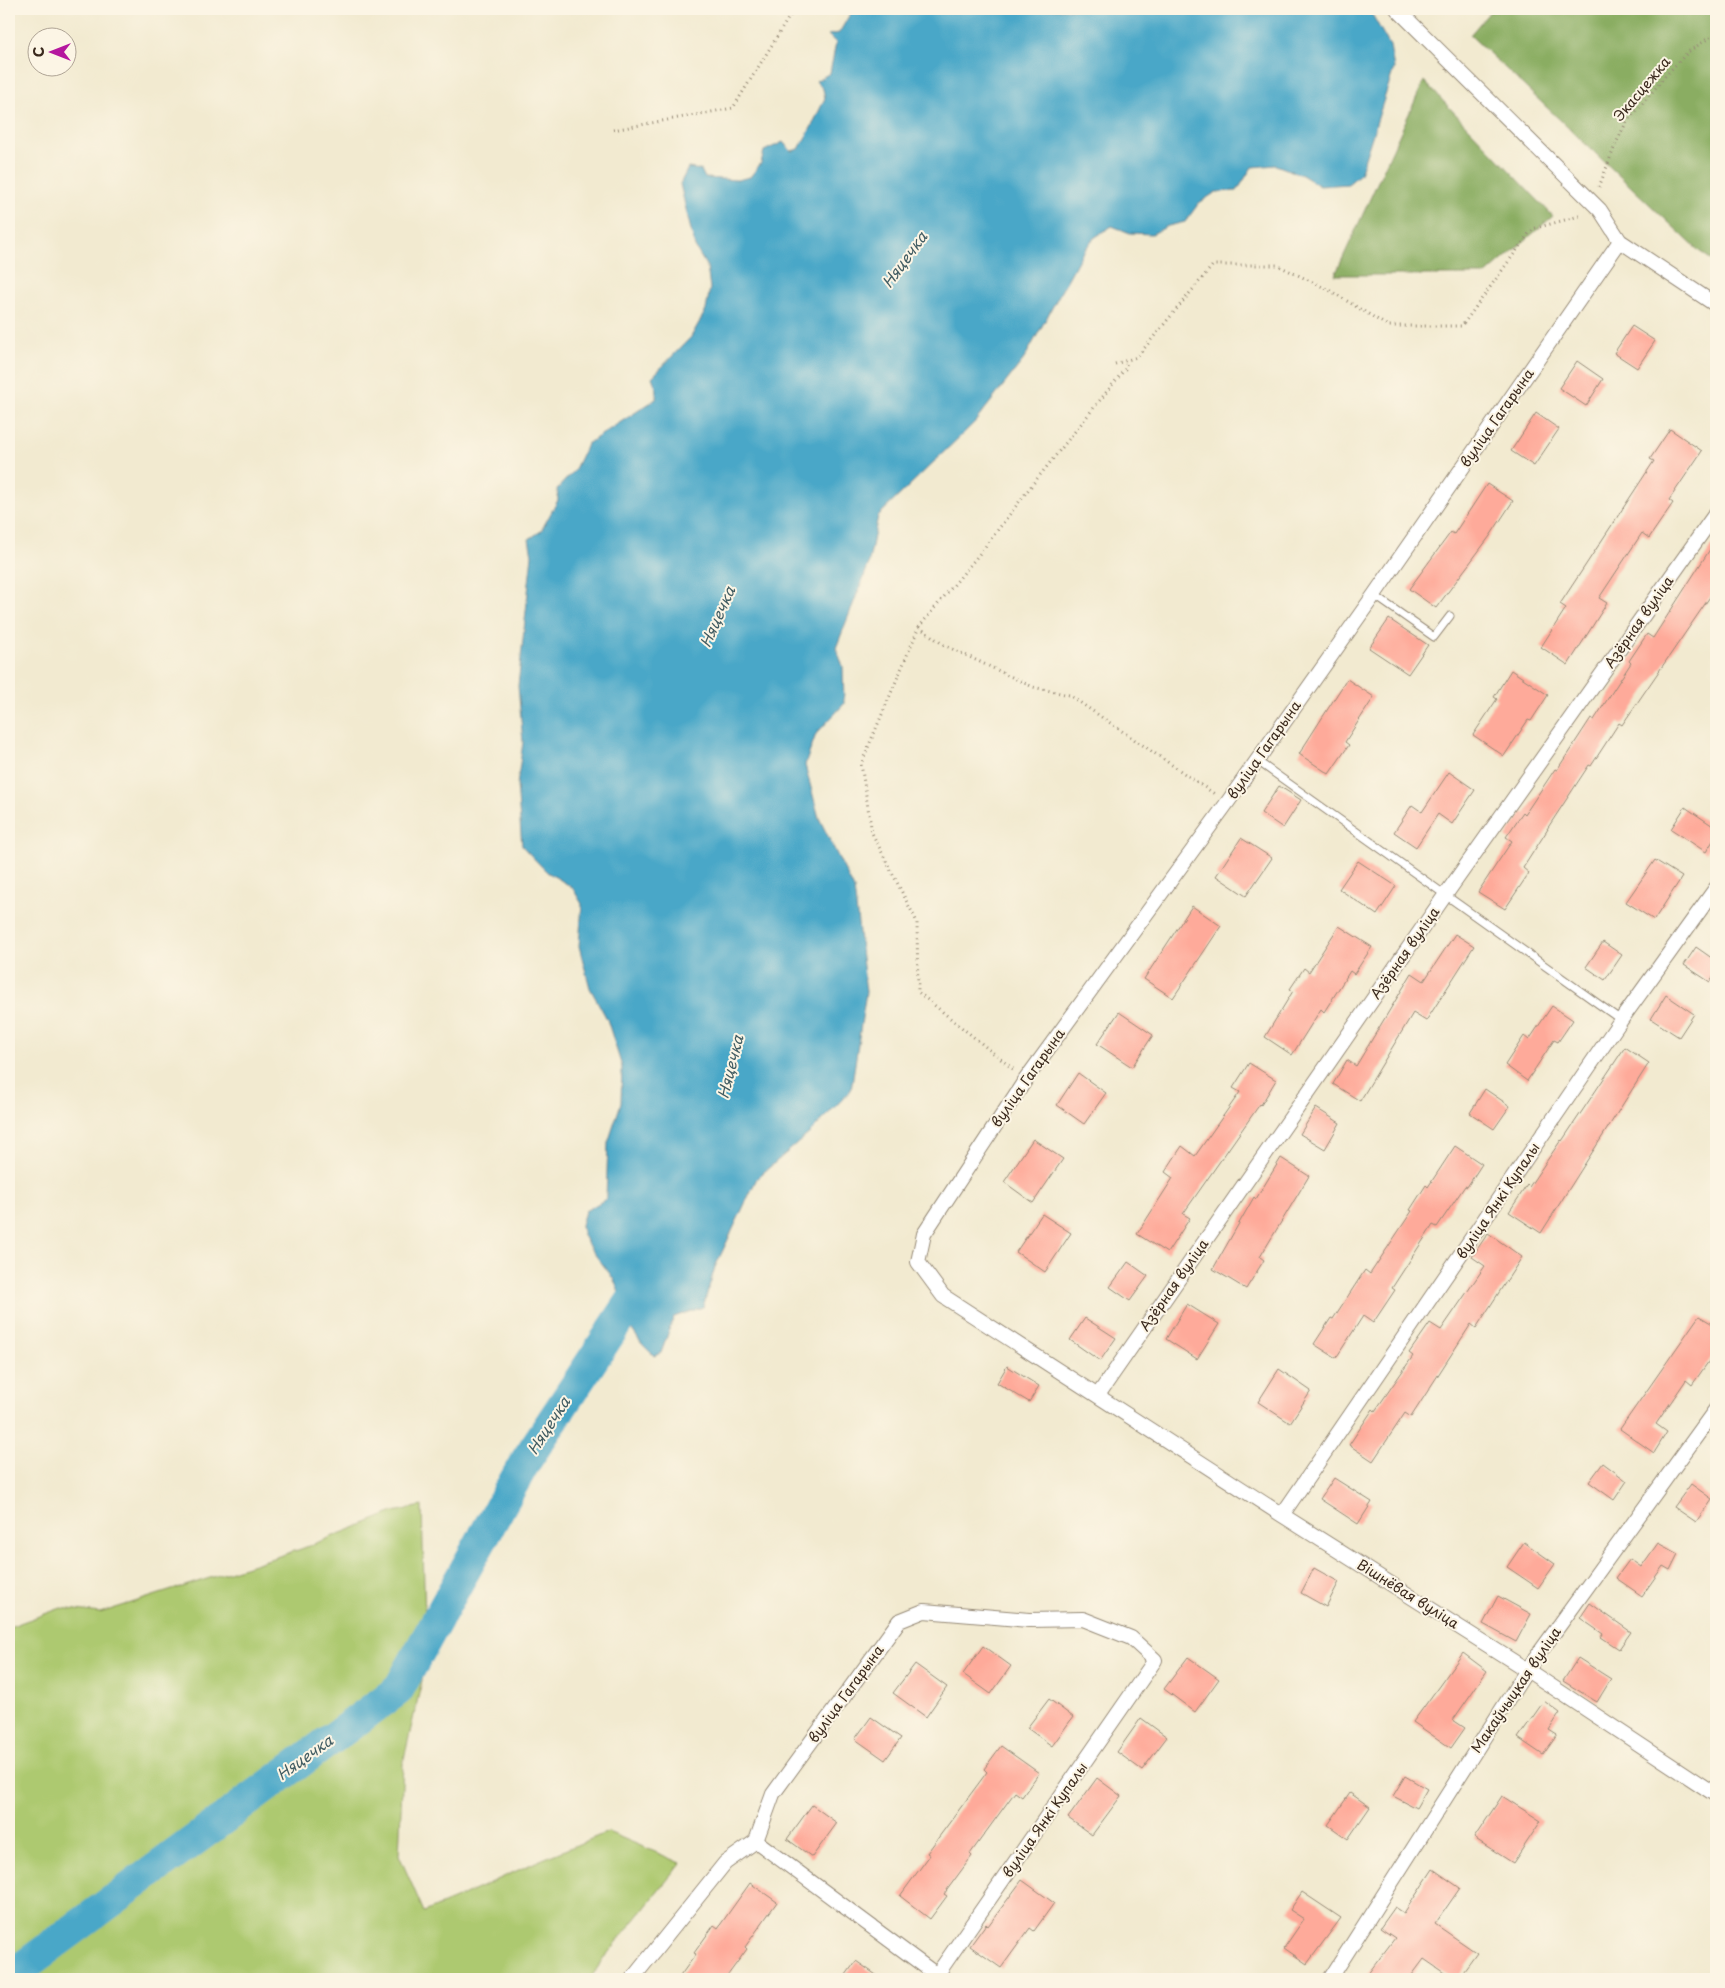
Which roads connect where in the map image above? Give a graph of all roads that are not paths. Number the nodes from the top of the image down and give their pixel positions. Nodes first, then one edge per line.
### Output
1 (1397, 9) edge
2 (1620, 241) junction
3 (1716, 305) edge
4 (1716, 513) edge
5 (1374, 595) junction
6 (1450, 616) dead end
7 (1256, 760) junction
8 (1716, 888) edge
9 (1446, 894) junction
10 (1621, 1020) junction
11 (918, 1262) joint
12 (1098, 1395) junction
13 (1716, 1409) edge
14 (1282, 1515) junction
15 (1155, 1660) joint
16 (1527, 1670) junction
17 (1716, 1795) edge
18 (756, 1841) junction
19 (938, 1978) edge
20 (632, 1979) edge
21 (1330, 1979) edge

1 - 2 street
2 - 3 street
2 - 5 street, вуліца Гагарына
4 - 9 street, Азёрная вуліца
5 - 6 lane
5 - 7 street, вуліца Гагарына
7 - 9 lane
7 - 11 street, вуліца Гагарына
8 - 10 street, вуліца Янкі Купалы
9 - 10 lane
9 - 12 street, Азёрная вуліца
10 - 14 street, вуліца Янкі Купалы
11 - 12 street, Вішнёвая вуліца
12 - 14 street, Вішнёвая вуліца
13 - 16 street, Макаўчыцкая вуліца
14 - 16 street, Вішнёвая вуліца
15 - 18 street, вуліца Гагарына
15 - 19 street, вуліца Янкі Купалы
16 - 17 street, Вішнёвая вуліца
16 - 21 street, Макаўчыцкая вуліца
18 - 19 street
18 - 20 street

